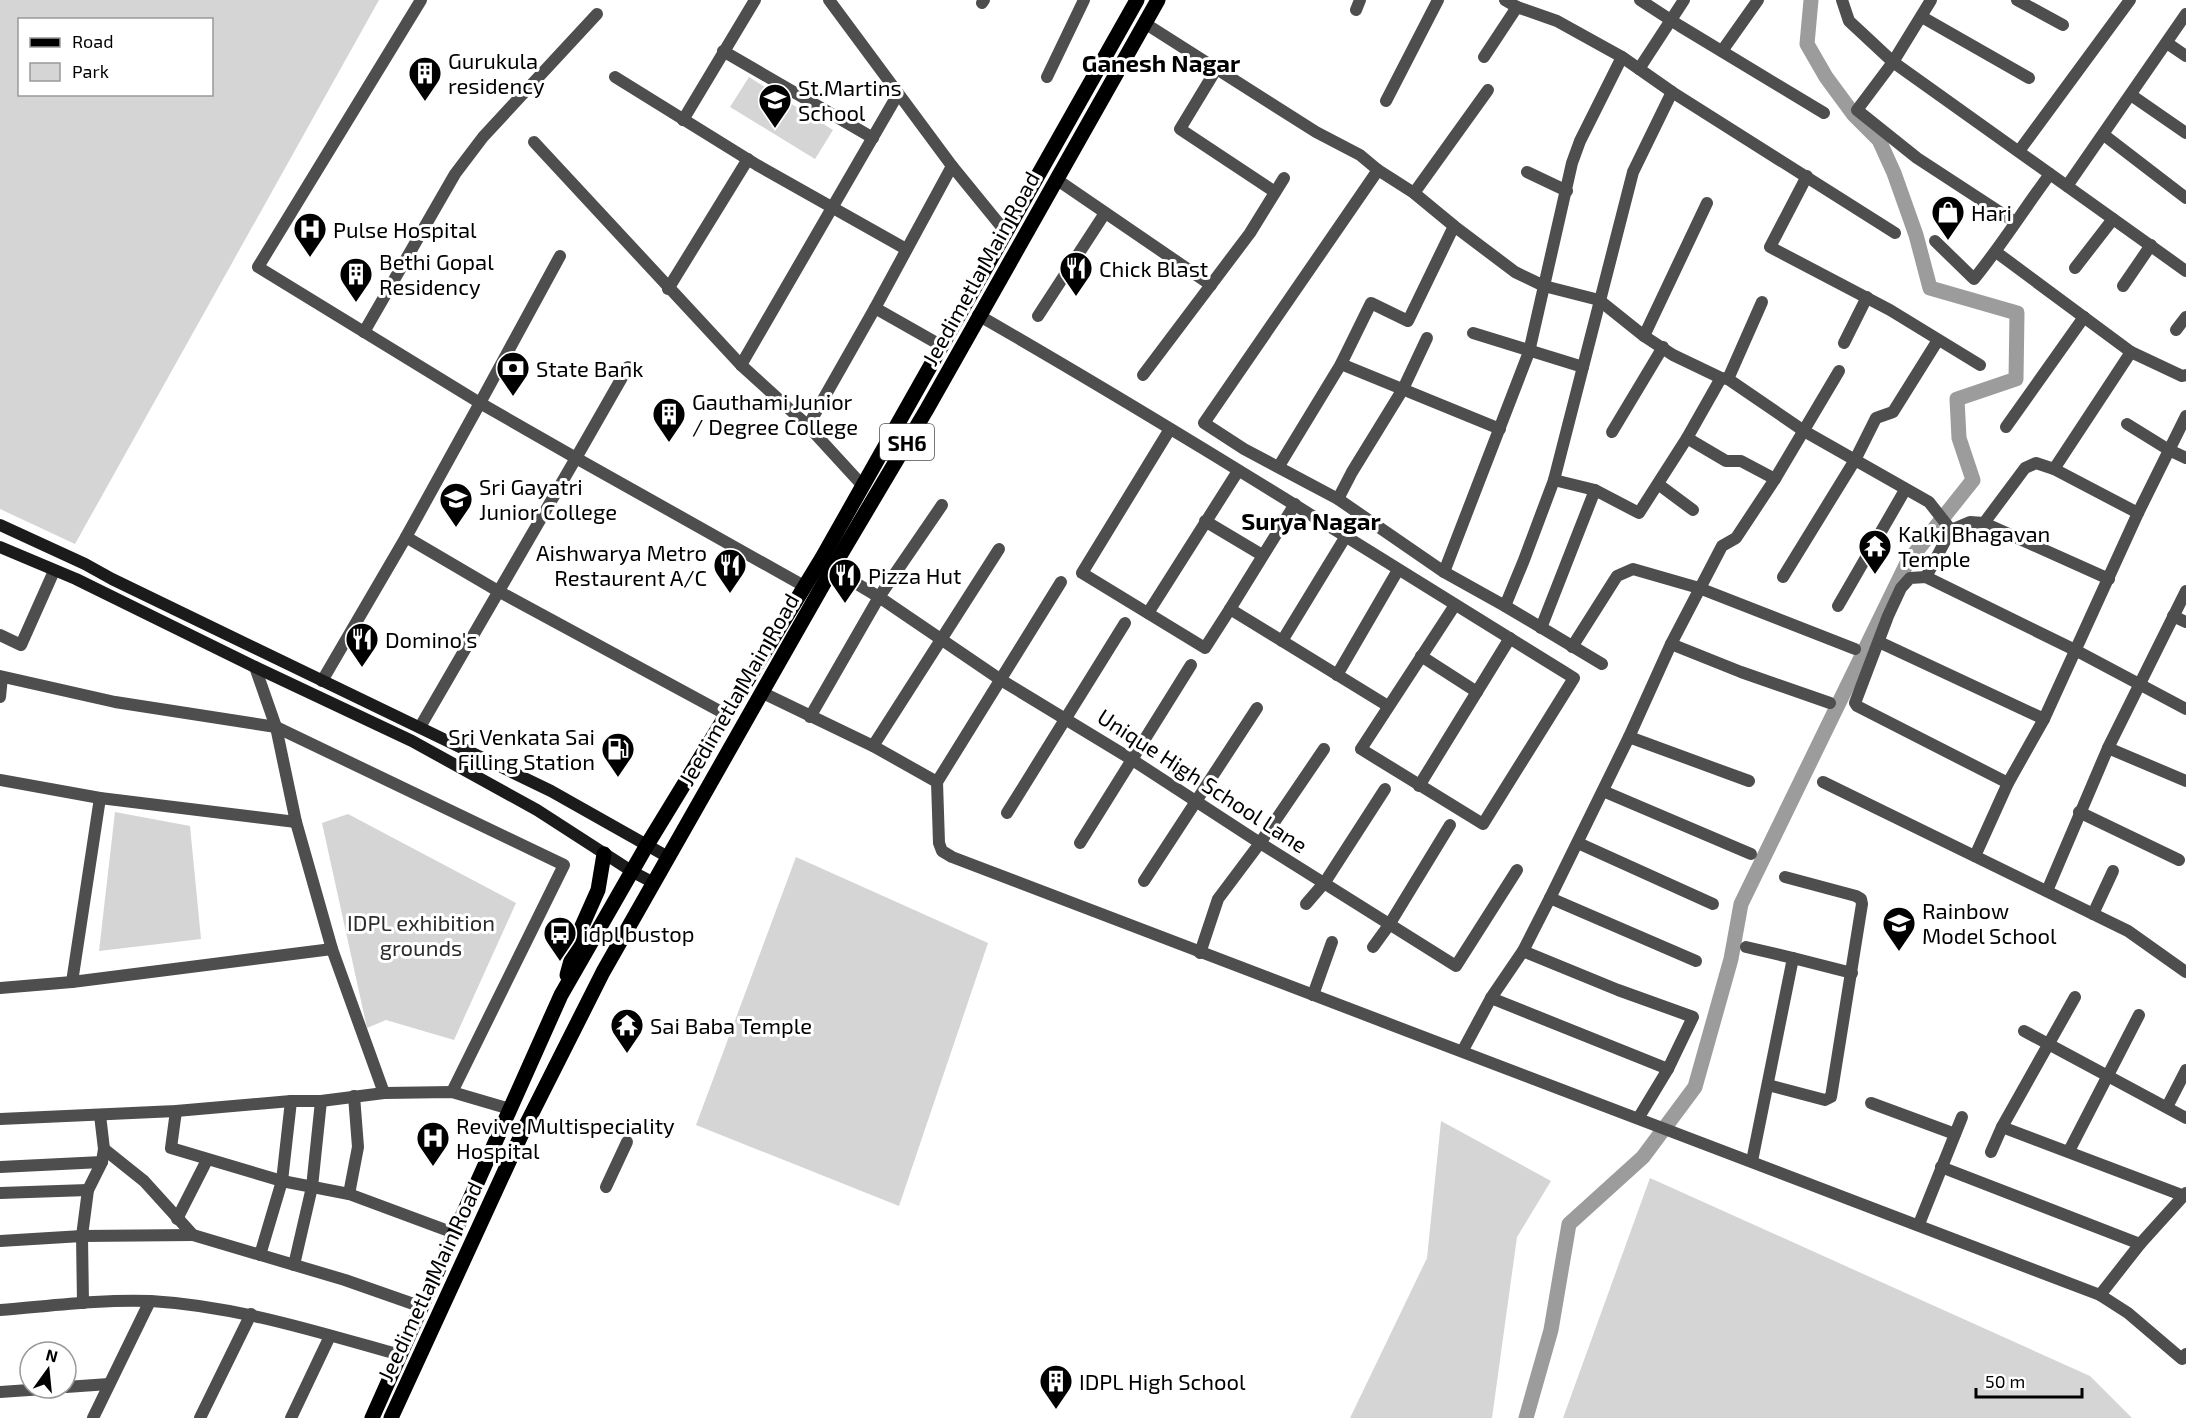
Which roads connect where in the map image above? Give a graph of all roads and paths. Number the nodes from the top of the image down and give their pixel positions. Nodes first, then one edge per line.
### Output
1 (421, 0) edge
2 (829, 0) edge
3 (1084, 0) edge
4 (1137, 0) edge
5 (1158, 0) edge
6 (1438, 0) edge
7 (1505, 0) edge
8 (1640, 0) edge
9 (1684, 0) edge
10 (1758, 0) edge
11 (1843, 0) edge
12 (1931, 0) edge
13 (2017, 0) edge
14 (2130, 0) edge
15 (751, 2) edge
16 (1517, 7) junction
17 (597, 14) dead end
18 (2186, 14) edge
19 (1922, 17) junction
20 (1670, 18) junction
21 (1146, 24) junction
22 (2063, 25) dead end
23 (2167, 43) junction
24 (723, 51) junction
25 (1722, 51) junction
26 (2186, 56) edge
27 (1484, 57) dead end
28 (1622, 57) junction
29 (1893, 62) junction
30 (1217, 68) junction
31 (1639, 69) junction
32 (615, 77) dead end
33 (1047, 77) dead end
34 (2029, 78) dead end
35 (1488, 90) dead end
36 (1672, 92) junction
37 (898, 94) junction
38 (2131, 95) junction
39 (1386, 101) dead end
40 (1824, 113) dead end
41 (683, 120) junction
42 (2186, 133) edge
43 (2104, 135) junction
44 (873, 138) junction
45 (534, 142) dead end
46 (2019, 151) junction
47 (748, 159) junction
48 (952, 166) junction
49 (1378, 170) junction
50 (1527, 172) dead end
51 (2050, 174) junction
52 (1808, 176) junction
53 (1284, 178) dead end
54 (1056, 179) junction
55 (2067, 186) junction
56 (1567, 191) junction
57 (1275, 192) junction
58 (1414, 193) junction
59 (2186, 198) edge
60 (1707, 203) dead end
61 (833, 208) junction
62 (1105, 213) junction
63 (2113, 219) junction
64 (2015, 222) junction
65 (1454, 226) junction
66 (1005, 231) junction
67 (1895, 233) dead end
68 (1935, 242) dead end
69 (2151, 245) junction
70 (906, 249) junction
71 (1996, 252) junction
72 (560, 256) dead end
73 (2075, 268) dead end
74 (2186, 271) edge
75 (1211, 285) junction
76 (1544, 286) junction
77 (2123, 286) dead end
78 (668, 289) junction
79 (1867, 297) junction
80 (1599, 300) junction
81 (1762, 302) dead end
82 (875, 308) junction
83 (978, 315) junction
84 (1038, 316) dead end
85 (2084, 317) junction
86 (2186, 317) edge
87 (2176, 330) dead end
88 (364, 332) junction
89 (1473, 333) dead end
90 (1644, 336) junction
91 (1427, 338) dead end
92 (1938, 340) junction
93 (1844, 343) dead end
94 (942, 346) junction
95 (1663, 347) junction
96 (1529, 352) junction
97 (2131, 352) junction
98 (1341, 364) junction
99 (741, 365) junction
100 (1980, 365) dead end
101 (628, 367) dead end
102 (1583, 367) junction
103 (1839, 371) dead end
104 (1143, 375) dead end
105 (2186, 375) edge
106 (1724, 379) junction
107 (923, 381) junction
108 (1403, 389) junction
109 (937, 391) junction
110 (480, 403) junction
111 (2186, 416) edge
112 (2127, 424) dead end
113 (808, 426) junction
114 (2006, 427) dead end
115 (1170, 429) junction
116 (1500, 429) junction
117 (1804, 431) junction
118 (1612, 432) dead end
119 (1687, 438) junction
120 (2169, 450) junction
121 (2186, 458) edge
122 (576, 459) junction
123 (1855, 460) junction
124 (1279, 466) junction
125 (2054, 469) junction
126 (1238, 471) junction
127 (1775, 479) junction
128 (1554, 480) junction
129 (1658, 484) junction
130 (863, 486) junction
131 (1595, 490) junction
132 (1905, 490) junction
133 (1338, 499) junction
134 (1295, 504) junction
135 (942, 505) dead end
136 (1694, 510) dead end
137 (2138, 513) junction
138 (1205, 521) junction
139 (1984, 523) junction
140 (0, 525) edge
141 (1951, 530) junction
142 (1346, 536) junction
143 (406, 537) junction
144 (0, 547) edge
145 (999, 549) dead end
146 (1262, 555) junction
147 (832, 569) junction
148 (1398, 570) junction
149 (54, 571) junction
150 (1444, 572) junction
151 (1783, 577) dead end
152 (1926, 577) junction
153 (2109, 579) junction
154 (1061, 582) dead end
155 (804, 586) junction
156 (1699, 588) junction
157 (498, 591) junction
158 (2186, 591) edge
159 (879, 597) junction
160 (1455, 605) junction
161 (1505, 606) junction
162 (1838, 606) dead end
163 (1230, 609) junction
164 (1148, 613) junction
165 (2173, 616) junction
166 (2186, 622) edge
167 (1125, 624) dead end
168 (1541, 628) junction
169 (0, 635) edge
170 (941, 638) junction
171 (1510, 639) junction
172 (1282, 641) junction
173 (1879, 642) junction
174 (1671, 644) junction
175 (1572, 647) junction
176 (1855, 649) dead end
177 (2077, 651) junction
178 (1421, 656) junction
179 (1602, 664) dead end
180 (1191, 665) dead end
181 (255, 667) junction
182 (1337, 675) junction
183 (1, 677) edge
184 (1001, 680) junction
185 (322, 681) junction
186 (2139, 684) junction
187 (761, 692) junction
188 (1477, 692) junction
189 (0, 697) edge
190 (1830, 703) dead end
191 (1388, 706) junction
192 (1257, 708) dead end
193 (2186, 710) edge
194 (727, 715) junction
195 (810, 717) junction
196 (1067, 718) junction
197 (2044, 719) junction
198 (276, 727) junction
199 (420, 727) junction
200 (1629, 737) junction
201 (873, 746) junction
202 (2108, 748) junction
203 (1324, 749) dead end
204 (1131, 759) junction
205 (0, 780) edge
206 (1749, 781) dead end
207 (2186, 781) edge
208 (937, 782) junction
209 (1823, 782) dead end
210 (2008, 783) junction
211 (1419, 786) junction
212 (1385, 789) dead end
213 (1603, 791) junction
214 (100, 798) junction
215 (1195, 801) junction
216 (2079, 812) junction
217 (1007, 813) dead end
218 (296, 822) junction
219 (1450, 825) dead end
220 (1080, 843) dead end
221 (1260, 843) junction
222 (1578, 843) junction
223 (648, 845) junction
224 (604, 854) junction
225 (1751, 854) dead end
226 (1975, 856) junction
227 (668, 857) junction
228 (2179, 860) dead end
229 (1517, 870) dead end
230 (2113, 871) dead end
231 (633, 872) junction
232 (1785, 877) dead end
233 (1144, 881) dead end
234 (652, 882) junction
235 (1325, 882) junction
236 (2047, 891) junction
237 (1550, 898) junction
238 (1306, 904) dead end
239 (1713, 904) dead end
240 (2093, 914) junction
241 (1389, 925) junction
242 (1332, 942) dead end
243 (1746, 947) dead end
244 (1373, 948) dead end
245 (332, 949) junction
246 (1523, 951) junction
247 (1200, 953) junction
248 (1793, 958) junction
249 (1696, 960) dead end
250 (2186, 972) edge
251 (1852, 973) junction
252 (72, 982) junction
253 (0, 988) edge
254 (561, 995) junction
255 (1313, 995) junction
256 (2075, 997) dead end
257 (1491, 998) junction
258 (2139, 1015) dead end
259 (2024, 1031) dead end
260 (2049, 1044) junction
261 (1463, 1050) junction
262 (1668, 1069) junction
263 (2186, 1070) edge
264 (2108, 1075) junction
265 (1768, 1085) junction
266 (452, 1092) junction
267 (384, 1093) junction
268 (354, 1096) junction
269 (291, 1101) junction
270 (321, 1101) junction
271 (1871, 1103) dead end
272 (2167, 1107) junction
273 (510, 1109) junction
274 (176, 1111) junction
275 (100, 1115) junction
276 (1639, 1117) junction
277 (1962, 1117) dead end
278 (2186, 1118) edge
279 (0, 1119) edge
280 (2002, 1127) junction
281 (1955, 1134) junction
282 (627, 1142) dead end
283 (104, 1149) junction
284 (2068, 1151) junction
285 (1991, 1152) dead end
286 (207, 1160) junction
287 (1752, 1161) junction
288 (102, 1162) junction
289 (0, 1167) edge
290 (1941, 1167) junction
291 (282, 1181) junction
292 (606, 1186) dead end
293 (312, 1187) junction
294 (88, 1190) junction
295 (0, 1192) edge
296 (349, 1194) junction
297 (2185, 1195) edge
298 (177, 1219) junction
299 (1919, 1224) junction
300 (454, 1233) junction
301 (193, 1235) junction
302 (82, 1236) junction
303 (0, 1241) edge
304 (2140, 1244) junction
305 (260, 1255) junction
306 (294, 1265) junction
307 (2100, 1295) junction
308 (150, 1301) junction
309 (83, 1303) junction
310 (422, 1306) junction
311 (0, 1310) edge
312 (251, 1314) junction
313 (330, 1336) junction
314 (400, 1355) junction
315 (2185, 1360) edge
316 (109, 1384) junction
317 (78, 1386) edge
318 (18, 1391) edge
319 (0, 1392) edge
320 (93, 1418) edge
321 (200, 1418) edge
322 (291, 1418) edge
323 (372, 1418) edge
324 (391, 1418) edge

1 - 88 street
2 - 37 street
3 - 33 street
4 - 66 main road, Jeedimetla Main Road / SH6
5 - 21 main road, Jeedimetla Main Road / SH6
6 - 39 street
7 - 16 street
8 - 20 street
9 - 20 street
10 - 25 street
11 - 29 street
12 - 19 street
13 - 22 street
14 - 46 street
15 - 24 street
16 - 27 street
16 - 28 street
17 - 88 street
18 - 23 street
19 - 29 street
19 - 34 street
20 - 25 street
20 - 31 street
21 - 30 street
21 - 54 main road, Jeedimetla Main Road / SH6
23 - 26 street
23 - 38 street
24 - 41 street
24 - 44 street
25 - 40 street
28 - 31 street
28 - 56 street
29 - 46 street
29 - 64 street
30 - 49 street
30 - 57 street
31 - 36 street
32 - 41 street
35 - 58 street
36 - 52 street
36 - 80 street
37 - 44 street
37 - 48 street
38 - 42 street
38 - 43 street
41 - 47 street
43 - 55 street
43 - 59 street
44 - 61 street
45 - 78 street
46 - 51 street
47 - 61 street
47 - 78 street
48 - 66 street
48 - 70 street
49 - 58 street
49 - 124 street
50 - 56 street
51 - 55 street
51 - 64 street
52 - 67 street
52 - 79 street
53 - 57 street
54 - 62 street
54 - 83 main road, Jeedimetla Main Road / SH6
55 - 63 street
56 - 76 street
57 - 75 street
58 - 65 street
60 - 90 street
61 - 70 street
61 - 99 street
62 - 75 street
62 - 84 street
63 - 69 street
63 - 73 street
64 - 71 street
65 - 76 street
65 - 98 street
66 - 94 main road, Jeedimetla Main Road / SH6
68 - 71 street
69 - 74 street
69 - 77 street
70 - 82 street
71 - 85 street
72 - 110 street
75 - 104 street
76 - 80 street
76 - 96 street
78 - 99 street
79 - 92 street
79 - 93 street
80 - 90 street
80 - 102 street
81 - 106 street
82 - 94 street
82 - 113 street
83 - 109 main road, Jeedimetla Main Road / SH6
83 - 115 street
85 - 97 street
85 - 114 street
86 - 87 street
88 - 110 street
89 - 96 street
90 - 95 street
91 - 108 street
92 - 100 street
92 - 123 street
94 - 107 main road, Jeedimetla Main Road / SH6
95 - 106 street
95 - 118 street
96 - 102 street
96 - 116 street
97 - 105 street
97 - 125 street
98 - 108 street
98 - 124 street
99 - 113 street
101 - 122 street
102 - 128 street
103 - 117 street
106 - 117 street
106 - 119 street
107 - 109 main road
107 - 130 main road, Jeedimetla Main Road / SH6
108 - 116 street
108 - 133 street
109 - 147 main road, Jeedimetla Main Road / SH6
110 - 122 street
110 - 143 street
111 - 120 street
112 - 120 street
113 - 130 street
115 - 126 street
115 - 164 street
116 - 150 street
117 - 123 street
117 - 127 street
119 - 127 street
119 - 129 street
120 - 121 street
120 - 137 street
122 - 155 street
122 - 157 street
123 - 132 street
123 - 151 street
124 - 133 street
125 - 137 street
125 - 139 street
126 - 134 street
126 - 138 street
127 - 156 street
128 - 131 street
128 - 161 street
129 - 131 street
129 - 136 street
130 - 155 main road, Jeedimetla Main Road / SH6
131 - 168 street
132 - 141 street
132 - 162 street
133 - 150 street
134 - 142 street
134 - 146 street
135 - 159 street
137 - 153 street
138 - 146 street
138 - 164 street
139 - 141 street
139 - 153 street
140 - 185 street
141 - 152 street
142 - 148 street
142 - 172 street
143 - 157 street
143 - 185 street
144 - 149 street
145 - 170 street
146 - 163 street
147 - 159 street, Unique High School Lane
147 - 187 main road, Jeedimetla Main Road / SH6
148 - 160 street
148 - 182 street
149 - 169 street
149 - 181 street
150 - 161 street
152 - 173 street
152 - 177 street
153 - 177 street
154 - 184 street
155 - 194 main road, Jeedimetla Main Road / SH6
156 - 174 street
156 - 175 street
156 - 176 street
157 - 194 street
157 - 199 street
158 - 165 street
159 - 170 street, Unique High School Lane
159 - 195 street
160 - 171 street
160 - 178 street
161 - 168 street
163 - 164 street
163 - 172 street
165 - 166 street
165 - 186 street
167 - 196 street
168 - 175 street
170 - 184 street, Unique High School Lane
170 - 201 street
171 - 188 street
171 - 211 street
172 - 182 street
173 - 197 street
173 - 210 street
174 - 190 street
174 - 200 street
175 - 179 street
177 - 186 street
177 - 197 street
178 - 188 street
178 - 191 street
180 - 204 street
181 - 198 street
181 - 224 street
182 - 191 street
183 - 189 street
183 - 198 street
184 - 196 street, Unique High School Lane
184 - 208 street
185 - 199 street
186 - 193 street
186 - 202 street
187 - 195 street
187 - 227 main road, Jeedimetla Main Road / SH6
188 - 211 street
191 - 211 street
192 - 215 street
194 - 223 main road, Jeedimetla Main Road / SH6
195 - 201 street
196 - 204 street, Unique High School Lane
196 - 217 street
197 - 210 street
198 - 218 street
198 - 266 street
199 - 223 street
200 - 206 street
200 - 213 street
201 - 208 street
202 - 207 street
202 - 216 street
203 - 221 street
204 - 215 street, Unique High School Lane
204 - 220 street
205 - 214 street
208 - 247 street
209 - 226 street
210 - 226 street
212 - 235 street
213 - 222 street
213 - 225 street
214 - 218 street
214 - 252 street
215 - 221 street, Unique High School Lane
215 - 233 street
216 - 228 street
216 - 236 street
218 - 245 street
219 - 241 street
221 - 235 street, Unique High School Lane
221 - 247 street
222 - 237 street
222 - 239 street
223 - 227 street
223 - 231 main road, Jeedimetla Main Road / SH6
224 - 231 street
224 - 254 main road
226 - 236 street
227 - 234 main road, Jeedimetla Main Road / SH6
229 - 241 street, Unique High School Lane
230 - 240 street
231 - 234 street
231 - 254 main road, Jeedimetla Main Road / SH6
232 - 251 street
234 - 324 main road, Jeedimetla Main Road / SH6
235 - 238 street
235 - 241 street, Unique High School Lane
236 - 240 street
237 - 246 street
237 - 249 street
240 - 250 street
241 - 244 street
242 - 255 street
243 - 248 street
245 - 252 street
245 - 267 street
246 - 257 street
246 - 262 street
247 - 255 street
248 - 251 street
248 - 265 street
251 - 265 street
252 - 253 street
254 - 273 main road, Jeedimetla Main Road / SH6
255 - 261 street
256 - 260 street
257 - 261 street
257 - 262 street
258 - 264 street
259 - 260 street
260 - 264 street
260 - 280 street
261 - 276 street
262 - 276 street
263 - 272 street
264 - 272 street
264 - 284 street
265 - 287 street
266 - 267 street
266 - 273 street
267 - 268 street
268 - 270 street
268 - 296 street
269 - 270 street
269 - 274 street
269 - 291 street
270 - 293 street
271 - 281 street
272 - 278 street
273 - 300 main road, Jeedimetla Main Road / SH6
274 - 275 street
274 - 286 street
275 - 279 street
275 - 283 street
276 - 287 street
277 - 281 street
280 - 284 street
280 - 285 street
281 - 290 street
282 - 292 street
283 - 288 street
283 - 298 street
284 - 297 street
286 - 291 street
286 - 298 street
287 - 299 street
288 - 289 street
288 - 294 street
290 - 299 street
290 - 304 street
291 - 293 street
291 - 305 street
293 - 296 street
293 - 306 street
294 - 295 street
294 - 302 street
296 - 300 street
297 - 304 street
298 - 301 street
299 - 307 street
300 - 310 main road, Jeedimetla Main Road / SH6
301 - 302 street
301 - 305 street
302 - 303 street
302 - 309 street
304 - 307 street
305 - 306 street
306 - 310 street
307 - 315 street
308 - 309 street
308 - 312 street
308 - 316 street
309 - 311 street
310 - 314 main road, Jeedimetla Main Road / SH6
312 - 313 street
312 - 321 street
313 - 314 street
313 - 322 street
314 - 323 main road, Jeedimetla Main Road / SH6
316 - 317 street
316 - 320 street
318 - 319 street

